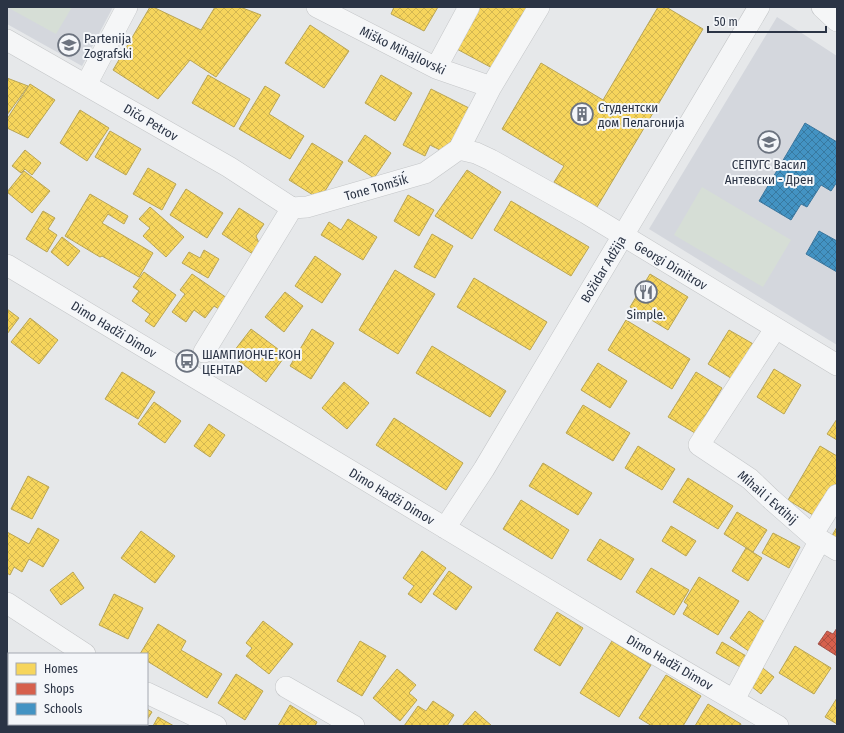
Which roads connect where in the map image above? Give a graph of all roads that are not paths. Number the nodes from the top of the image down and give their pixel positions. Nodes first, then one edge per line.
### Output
1 (127, 7) edge
2 (317, 7) edge
3 (468, 7) edge
4 (539, 7) edge
5 (759, 7) edge
6 (822, 7) edge
7 (837, 21) edge
8 (7, 40) edge
9 (436, 68) junction
10 (86, 85) junction
11 (491, 87) junction
12 (459, 149) junction
13 (292, 208) junction
14 (623, 235) junction
15 (7, 265) edge
16 (776, 329) junction
17 (204, 352) dead end
18 (837, 365) edge
19 (837, 495) edge
20 (445, 528) junction
21 (823, 542) edge
22 (7, 603) edge
23 (83, 653) edge
24 (286, 687) dead end
25 (148, 693) edge
26 (737, 694) dead end
27 (216, 726) edge
28 (353, 726) edge
29 (778, 726) edge

1 - 10 street
2 - 9 street, Miško Mihajlovski
3 - 9 street
4 - 11 street, Tone Tomšiḱ
5 - 14 street, Božidar Adžija
6 - 7 street
8 - 10 street, Dičo Petrov
9 - 11 street, Miško Mihajlovski
10 - 13 street, Dičo Petrov
11 - 12 street, Tone Tomšiḱ
12 - 13 street, Tone Tomšiḱ
12 - 14 street, Georgi Dimitrov
13 - 17 street
14 - 16 street, Georgi Dimitrov
14 - 20 street, Božidar Adžija
15 - 20 street, Dimo Hadži Dimov
16 - 18 street, Georgi Dimitrov
16 - 21 street, Mihail i Evtihij
19 - 21 street
20 - 29 street, Dimo Hadži Dimov
21 - 26 street
22 - 23 street
24 - 28 street
25 - 27 street

